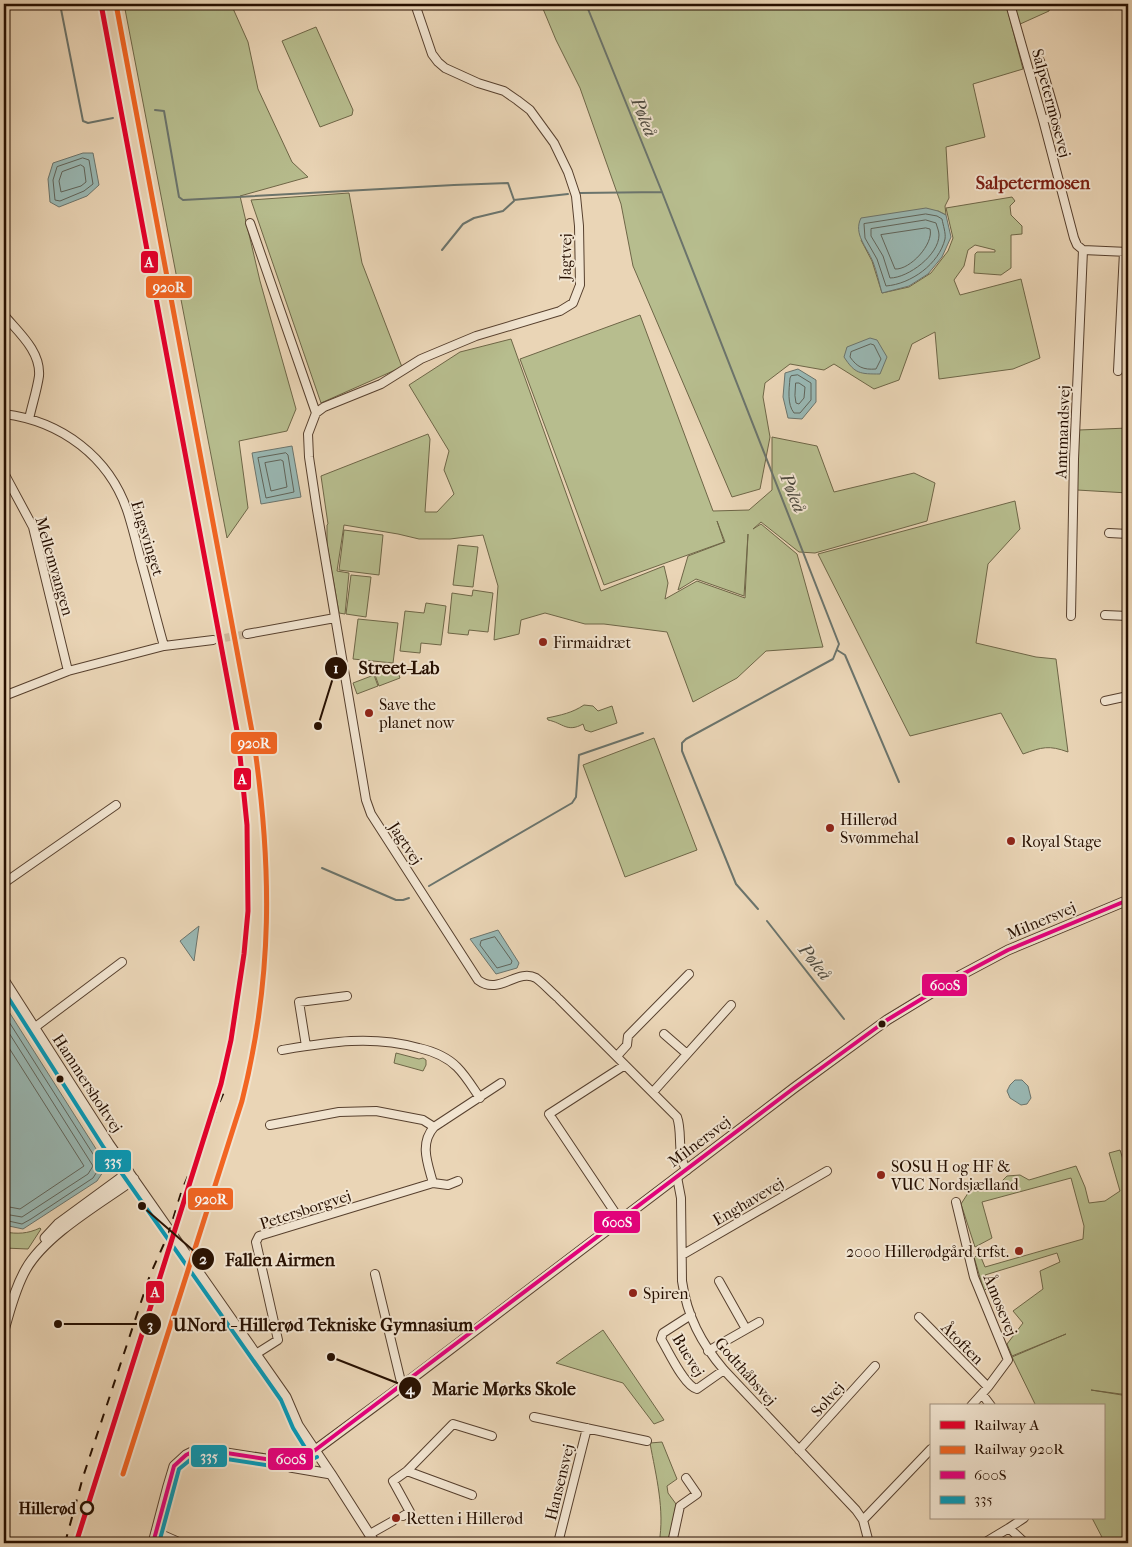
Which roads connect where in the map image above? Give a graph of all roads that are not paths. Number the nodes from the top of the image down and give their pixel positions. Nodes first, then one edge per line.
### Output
1 (415, 4) edge
2 (1010, 4) edge
3 (1040, 61) dead end
4 (1043, 120) junction
5 (250, 223) dead end
6 (1083, 250) junction
7 (1126, 252) edge
8 (4, 315) edge
9 (1118, 371) dead end
10 (316, 413) junction
11 (4, 414) edge
12 (29, 419) junction
13 (4, 473) edge
14 (1109, 532) dead end
15 (1128, 534) edge
16 (1105, 615) dead end
17 (1071, 616) dead end
18 (1128, 616) edge
19 (335, 618) junction
20 (247, 634) tunnel mouth
21 (213, 640) tunnel mouth
22 (164, 646) junction
23 (68, 671) junction
24 (4, 696) edge
25 (1128, 696) edge
26 (1105, 701) dead end
27 (116, 805) dead end
28 (4, 883) edge
29 (1128, 900) edge
30 (122, 962) dead end
31 (689, 974) dead end
32 (4, 980) edge
33 (347, 996) dead end
34 (731, 1005) dead end
35 (34, 1028) junction
36 (664, 1034) dead end
37 (306, 1046) junction
38 (282, 1050) dead end
39 (687, 1054) junction
40 (617, 1056) junction
41 (625, 1065) junction
42 (502, 1083) dead end
43 (653, 1092) junction
44 (480, 1098) junction
45 (270, 1125) dead end
46 (434, 1127) junction
47 (687, 1170) junction
48 (827, 1171) dead end
49 (131, 1175) junction
50 (677, 1177) junction
51 (458, 1181) dead end
52 (433, 1183) junction
53 (956, 1202) dead end
54 (620, 1220) junction
55 (682, 1255) junction
56 (375, 1274) dead end
57 (719, 1281) dead end
58 (691, 1315) junction
59 (919, 1317) dead end
60 (759, 1322) dead end
61 (746, 1329) junction
62 (4, 1330) edge
63 (708, 1351) junction
64 (256, 1354) junction
65 (876, 1366) dead end
66 (724, 1370) junction
67 (402, 1386) junction
68 (988, 1387) junction
69 (982, 1394) junction
70 (973, 1404) edge
71 (990, 1404) edge
72 (534, 1417) dead end
73 (587, 1428) junction
74 (492, 1436) dead end
75 (647, 1441) dead end
76 (800, 1450) junction
77 (930, 1450) edge
78 (314, 1451) junction
79 (279, 1461) junction
80 (407, 1471) junction
81 (332, 1474) junction
82 (686, 1478) dead end
83 (472, 1495) dead end
84 (403, 1516) dead end
85 (863, 1520) junction
86 (1021, 1520) edge
87 (393, 1521) dead end
88 (1009, 1528) junction
89 (156, 1532) junction
90 (370, 1534) junction
91 (153, 1543) edge
92 (181, 1543) edge
93 (375, 1543) edge
94 (558, 1543) edge
95 (672, 1543) edge
96 (869, 1543) edge
97 (984, 1543) edge
98 (1025, 1543) edge

1 - 10 street, Jagtvej
2 - 4 street, Salpetermosevej
3 - 4 street
4 - 6 street, Salpetermosevej
5 - 10 street
6 - 7 street
6 - 17 street, Amtmandsvej
7 - 9 street
8 - 12 street
10 - 19 street, Jagtvej
11 - 12 street, Engsvinget
12 - 22 street, Engsvinget
13 - 23 street, Mellemvangen
14 - 15 street
16 - 18 street
19 - 20 street
19 - 40 street, Jagtvej
21 - 22 street
22 - 23 street
23 - 24 street
25 - 26 street
27 - 28 street
29 - 47 street, Milnersvej
30 - 35 street
31 - 40 street
32 - 35 street, Hammersholtvej
33 - 37 street
34 - 39 street
35 - 49 street, Hammersholtvej
36 - 39 street
37 - 38 street
37 - 44 street
39 - 43 street
40 - 41 street
41 - 43 street
41 - 54 street
42 - 44 street
43 - 47 street
44 - 46 street
45 - 46 street
46 - 52 street
47 - 50 street, Milnersvej
48 - 55 street, Enghavevej
49 - 62 street
49 - 64 street, Hammersholtvej
50 - 54 street, Milnersvej
50 - 55 street, Godthåbsvej
51 - 52 street, Petersborgvej
52 - 64 street, Petersborgvej
53 - 68 street, Åmosevej
54 - 67 street, Milnersvej
55 - 58 street, Godthåbsvej
56 - 67 street
57 - 61 street
58 - 63 street, Godthåbsvej
58 - 66 street, Buevej
59 - 68 street, Åtoften
60 - 61 street
61 - 63 street
63 - 66 street, Godthåbsvej
64 - 78 street, Hammersholtvej
65 - 76 street, Solvej
66 - 76 street, Godthåbsvej
67 - 78 street, Milnersvej
68 - 69 street, Åmosevej
69 - 70 street, Åmosevej
69 - 71 street
72 - 73 street
73 - 75 street
73 - 94 street, Hansensvej
74 - 80 street
76 - 85 street, Godthåbsvej
77 - 85 street
78 - 79 street, Milnersvej
78 - 81 street, Hammersholtvej
79 - 81 street
79 - 89 street
80 - 83 street
80 - 84 street
81 - 90 street, Hammersholtvej
82 - 95 street
85 - 96 street
86 - 88 street
87 - 90 street
88 - 97 street
88 - 98 street
89 - 91 street
89 - 92 street
90 - 93 street, Hammersholtvej

